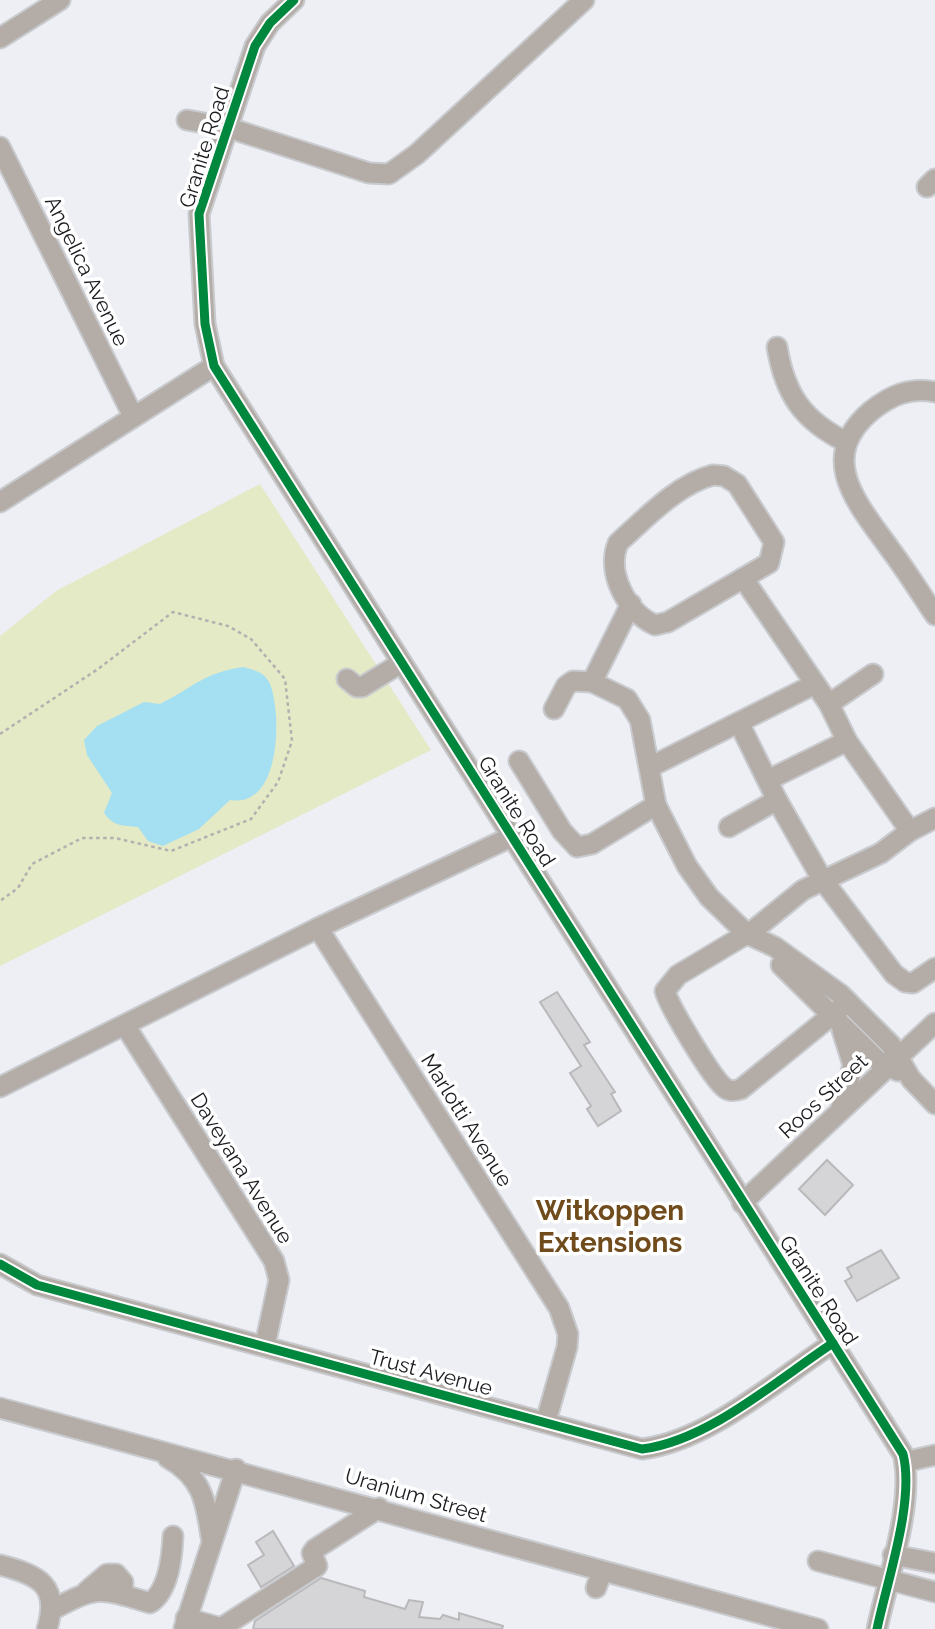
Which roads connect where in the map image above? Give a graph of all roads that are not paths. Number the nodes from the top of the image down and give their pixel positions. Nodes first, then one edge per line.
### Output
1 (60, 0) edge
2 (294, 0) edge
3 (584, 0) edge
4 (0, 38) edge
5 (187, 120) dead end
6 (226, 127) junction
7 (0, 147) edge
8 (777, 347) dead end
9 (214, 366) junction
10 (935, 392) edge
11 (133, 416) junction
12 (846, 442) junction
13 (0, 502) edge
14 (743, 578) junction
15 (631, 604) junction
16 (935, 615) edge
17 (401, 663) junction
18 (873, 674) dead end
19 (347, 679) dead end
20 (593, 682) junction
21 (815, 684) junction
22 (829, 704) junction
23 (554, 709) dead end
24 (739, 723) junction
25 (847, 741) junction
26 (519, 761) dead end
27 (650, 767) junction
28 (768, 780) junction
29 (777, 800) junction
30 (656, 805) junction
31 (935, 818) edge
32 (729, 827) dead end
33 (910, 831) junction
34 (513, 836) junction
35 (822, 879) junction
36 (318, 928) junction
37 (755, 938) junction
38 (935, 968) edge
39 (848, 1002) junction
40 (835, 1020) junction
41 (935, 1023) edge
42 (126, 1027) junction
43 (894, 1062) junction
44 (0, 1087) edge
45 (935, 1104) edge
46 (839, 1112) junction
47 (742, 1203) junction
48 (0, 1264) edge
49 (833, 1343) junction
50 (265, 1345) junction
51 (0, 1408) edge
52 (545, 1421) junction
53 (157, 1452) junction
54 (935, 1455) edge
55 (905, 1462) junction
56 (236, 1469) junction
57 (379, 1508) junction
58 (173, 1536) dead end
59 (212, 1542) junction
60 (893, 1555) junction
61 (818, 1562) dead end
62 (935, 1563) edge
63 (0, 1565) edge
64 (888, 1578) junction
65 (935, 1592) edge
66 (52, 1610) junction
67 (185, 1624) edge
68 (47, 1629) edge
69 (221, 1629) edge
70 (818, 1629) edge
71 (877, 1629) edge

1 - 4 street
2 - 6 street, Granite Road
3 - 6 street
5 - 6 street
6 - 9 street, Granite Road
7 - 11 street, Angelica Avenue
8 - 12 street
9 - 11 street
9 - 17 street, Granite Road
10 - 12 street
11 - 13 street
12 - 16 street
14 - 15 street
14 - 15 street
14 - 21 street
15 - 20 street
17 - 19 street
17 - 34 street, Granite Road
18 - 22 street
20 - 23 street
20 - 27 street
21 - 22 street
21 - 24 street
22 - 25 street
24 - 27 street
24 - 28 street
25 - 28 street
25 - 33 street
26 - 30 street
27 - 30 street
28 - 29 street
29 - 32 street
29 - 35 street
30 - 37 street
31 - 33 street
33 - 35 street
34 - 36 street
34 - 47 street, Granite Road
35 - 37 street
35 - 38 street
36 - 42 street
36 - 52 street, Marlotti Avenue
37 - 39 street
37 - 40 street
37 - 40 street
39 - 40 street
39 - 43 street
40 - 43 street
40 - 46 street
41 - 43 street, Roos Street
42 - 44 street
42 - 50 street, Daveyana Avenue
43 - 45 street
43 - 46 street, Roos Street
46 - 47 street, Roos Street
47 - 49 street, Granite Road
48 - 50 street, Trust Avenue
49 - 52 street, Trust Avenue
49 - 55 street, Granite Road
50 - 52 street, Trust Avenue
51 - 53 street, Uranium Street
53 - 56 street, Uranium Street
53 - 59 street
54 - 55 street
55 - 60 street, Granite Road
56 - 57 street, Uranium Street
56 - 59 street
57 - 69 street
57 - 70 street, Uranium Street
58 - 66 street
59 - 67 street
60 - 62 street
60 - 64 street, Granite Road
61 - 64 street
63 - 66 street
64 - 65 street
64 - 71 street, Granite Road
66 - 68 street
67 - 69 street

